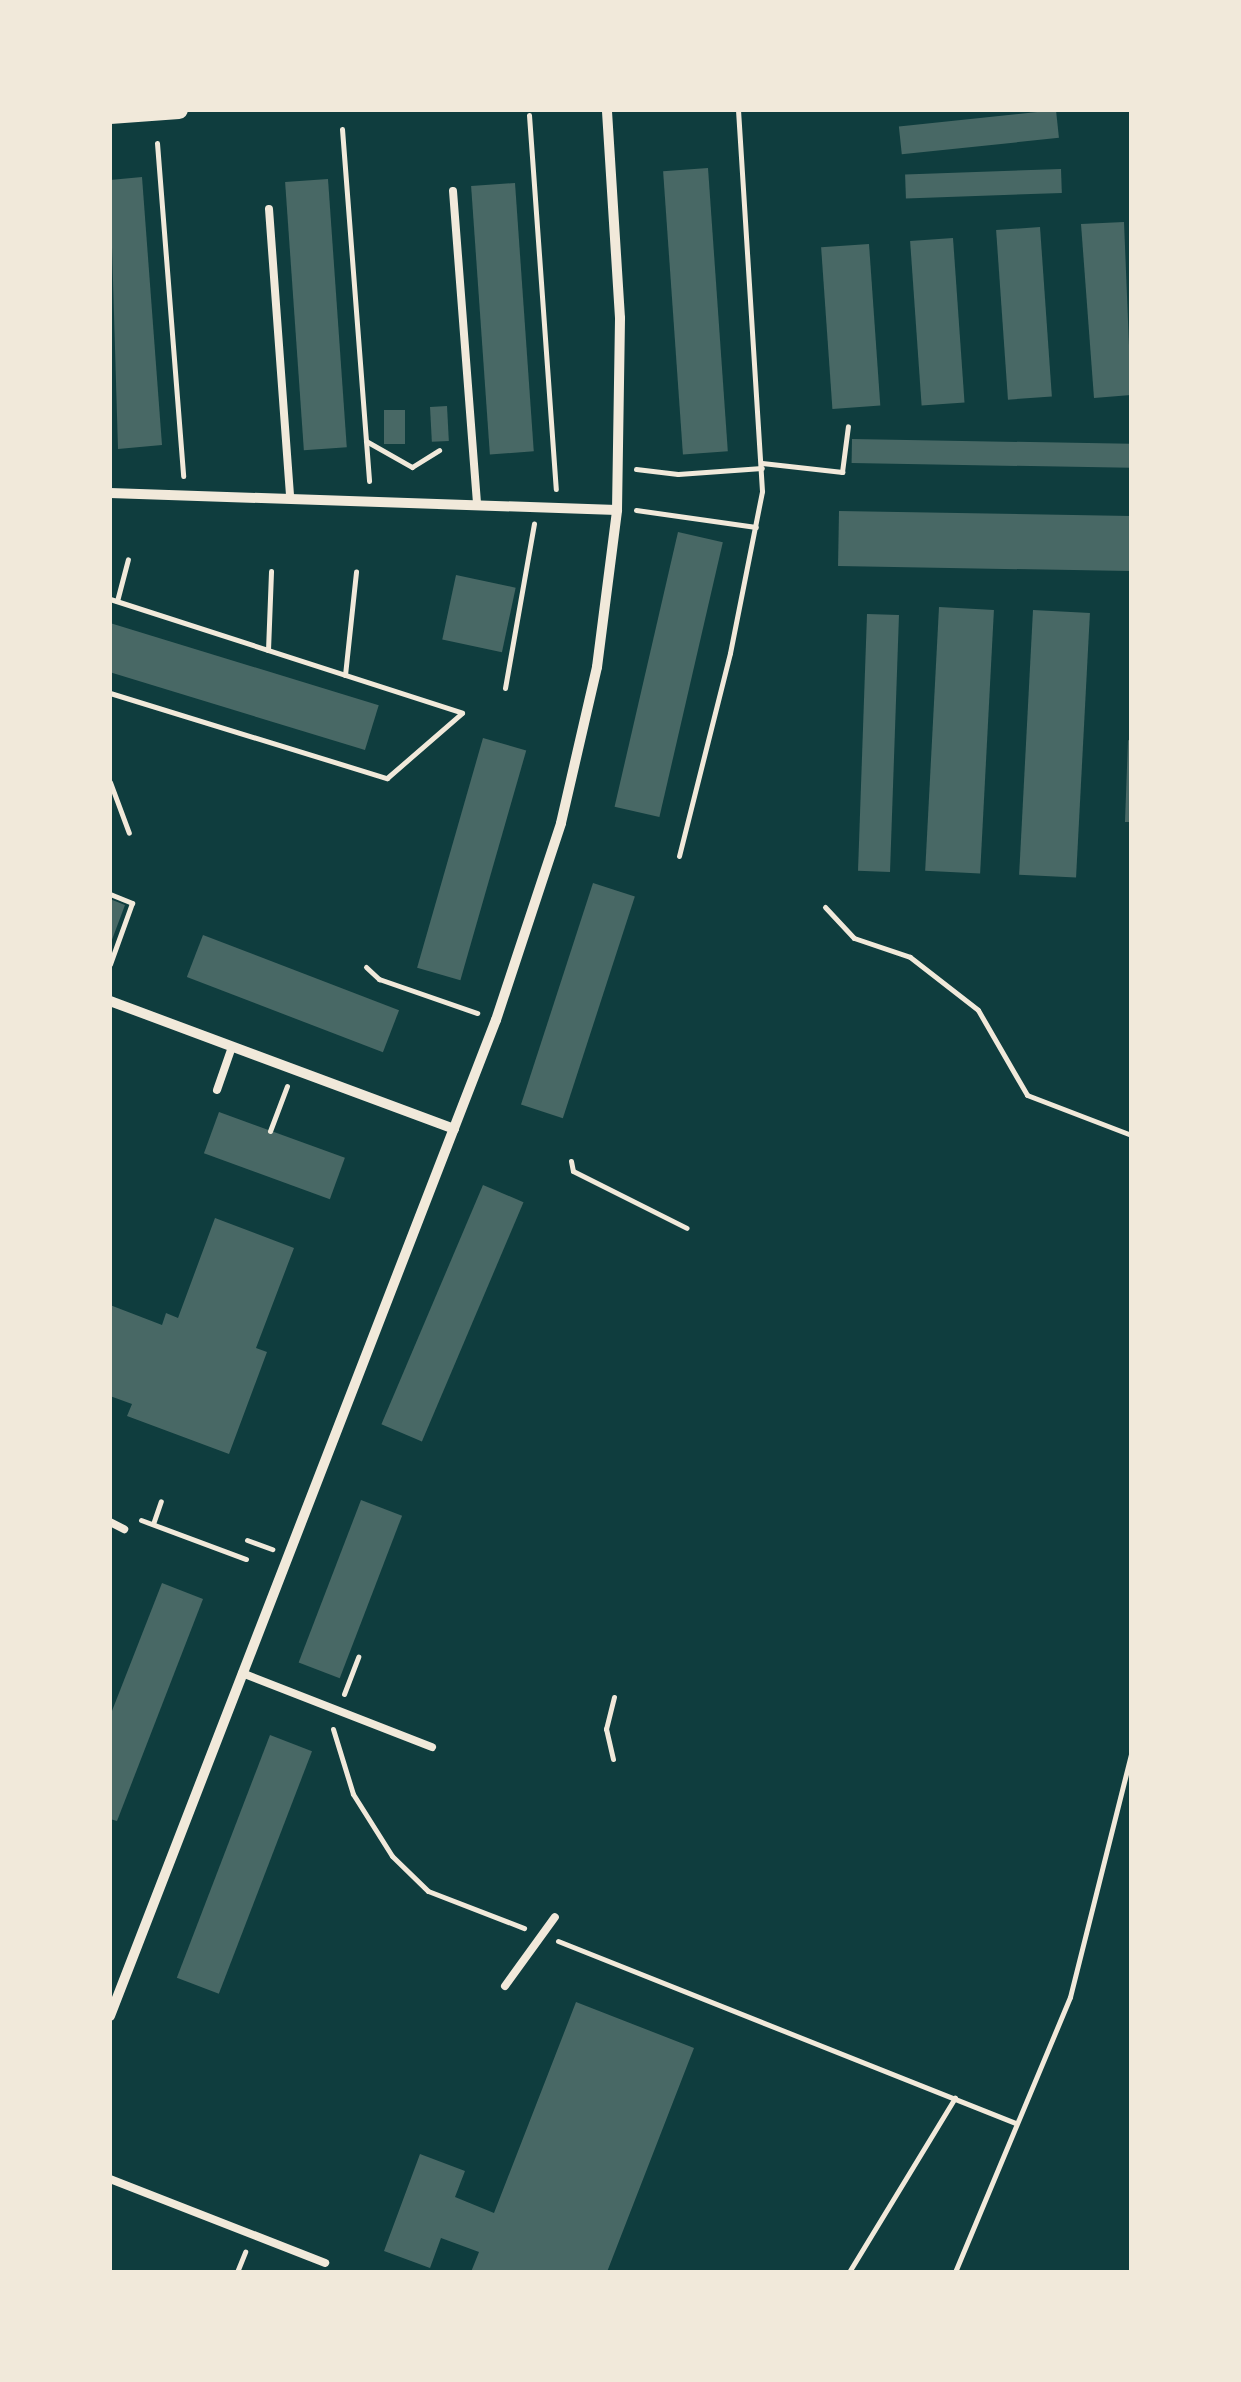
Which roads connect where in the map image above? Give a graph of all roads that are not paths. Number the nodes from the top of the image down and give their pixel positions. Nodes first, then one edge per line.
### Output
1 (178, 110) edge
2 (607, 110) edge
3 (110, 115) edge
4 (453, 191) dead end
5 (270, 208) dead end
6 (110, 493) edge
7 (290, 496) junction
8 (478, 503) junction
9 (616, 510) junction
10 (110, 1000) edge
11 (232, 1047) junction
12 (217, 1090) dead end
13 (454, 1129) junction
14 (110, 1522) edge
15 (124, 1529) dead end
16 (242, 1673) junction
17 (432, 1747) dead end
18 (555, 1918) dead end
19 (505, 1986) dead end
20 (111, 2008) edge
21 (110, 2180) edge
22 (325, 2263) dead end

1 - 3 street
2 - 9 street
4 - 8 lane
5 - 7 lane
6 - 7 street
7 - 8 street
8 - 9 street
9 - 13 street
10 - 11 street
11 - 12 lane
11 - 13 street
13 - 16 street
14 - 15 lane
16 - 17 lane
16 - 20 street
18 - 19 lane
21 - 22 lane

